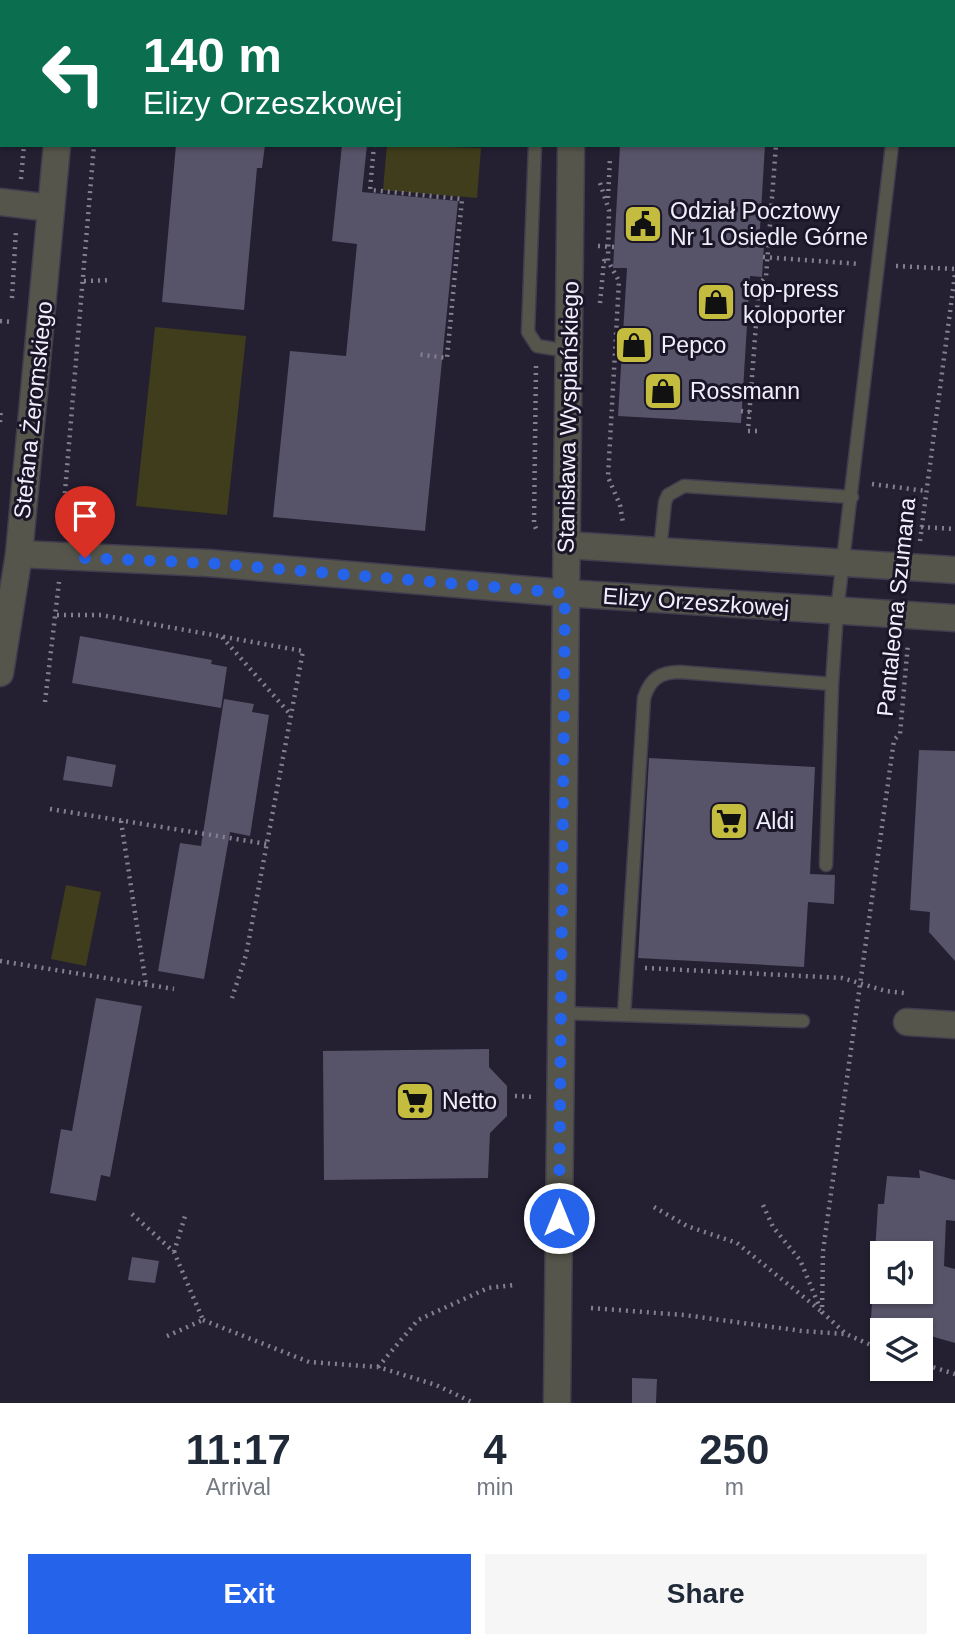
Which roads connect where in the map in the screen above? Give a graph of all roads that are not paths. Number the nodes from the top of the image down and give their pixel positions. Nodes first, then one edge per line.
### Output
1 (57, 147) edge
2 (535, 147) edge
3 (571, 147) edge
4 (892, 147) edge
5 (9, 203) edge
6 (51, 208) junction
7 (568, 351) junction
8 (852, 497) junction
9 (566, 545) junction
10 (660, 550) junction
11 (19, 554) junction
12 (843, 562) junction
13 (955, 570) edge
14 (565, 593) junction
15 (837, 611) junction
16 (955, 618) edge
17 (0, 673) edge
18 (832, 684) junction
19 (826, 865) dead end
20 (561, 1013) junction
21 (624, 1015) junction
22 (803, 1021) dead end
23 (907, 1022) dead end
24 (955, 1025) edge
25 (558, 1403) edge

1 - 6 street, Stefana Żeromskiego
2 - 7 lane
3 - 7 street, Stanisława Wyspiańskiego
4 - 8 lane
5 - 6 street
6 - 11 street, Stefana Żeromskiego
7 - 9 street, Stanisława Wyspiańskiego
8 - 10 lane
8 - 12 lane
9 - 10 street
9 - 14 street, Stanisława Wyspiańskiego
10 - 12 street
11 - 14 street, Elizy Orzeszkowej
11 - 17 street, Stefana Żeromskiego
12 - 13 street
12 - 15 lane
14 - 15 street, Elizy Orzeszkowej
14 - 20 street, Stanisława Wyspiańskiego
15 - 16 street, Elizy Orzeszkowej
15 - 18 lane
18 - 19 lane
18 - 21 lane
20 - 21 lane
20 - 25 street, Stanisława Wyspiańskiego
21 - 22 lane
23 - 24 street

